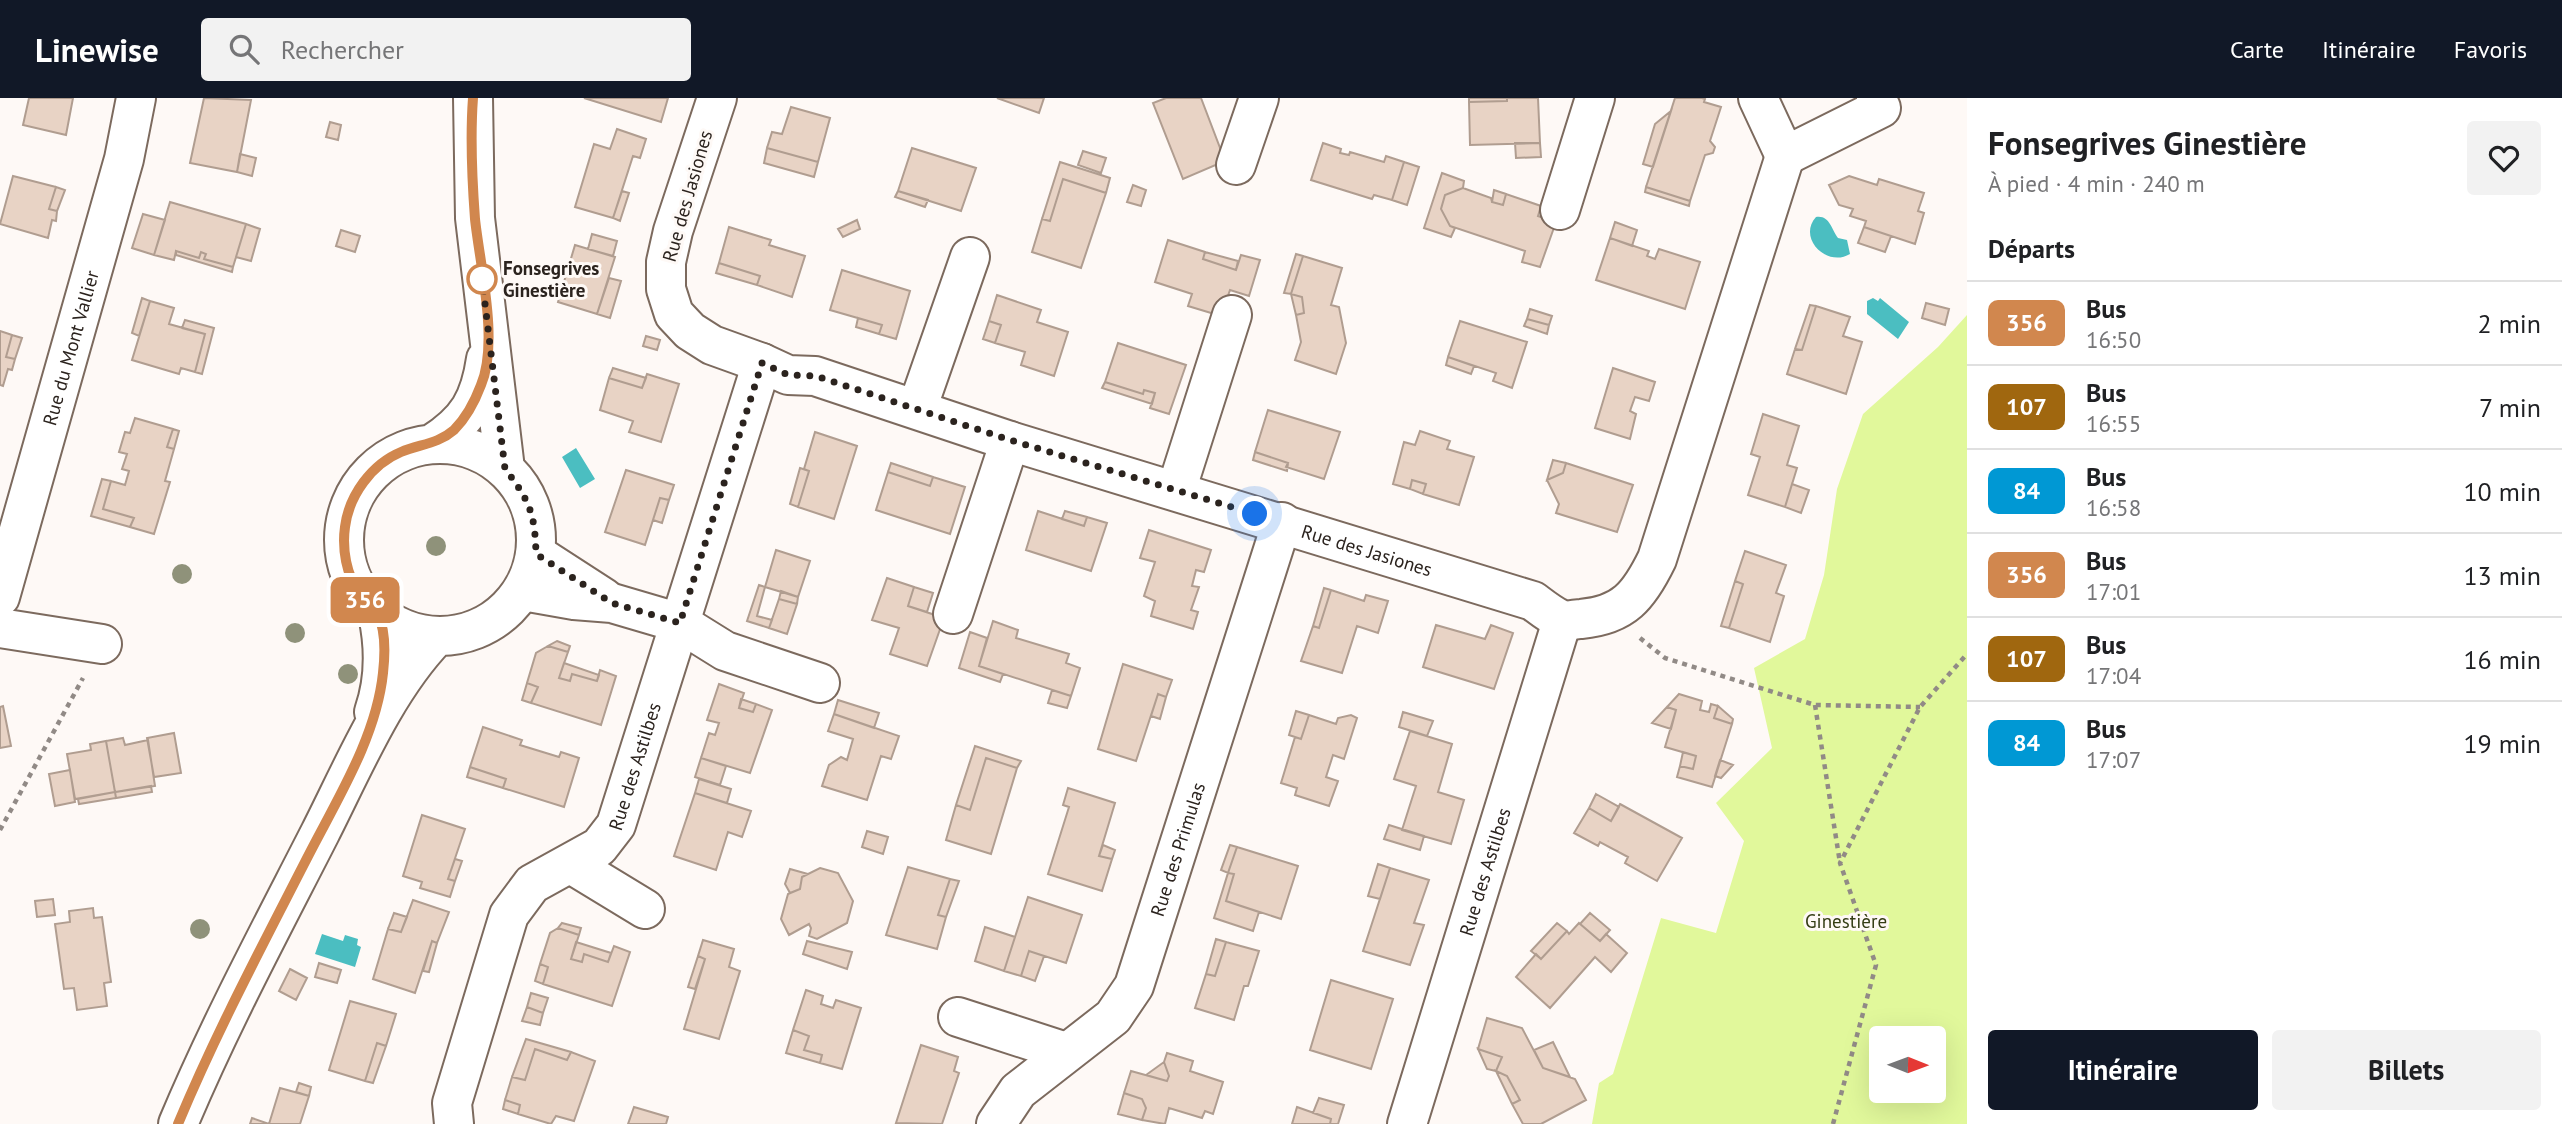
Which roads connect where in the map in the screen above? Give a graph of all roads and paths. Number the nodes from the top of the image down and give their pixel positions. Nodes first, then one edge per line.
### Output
1 (136, 98) edge
2 (473, 98) edge
3 (717, 98) edge
4 (1259, 98) edge
5 (1595, 98) edge
6 (1758, 98) edge
7 (1885, 101) edge
8 (1785, 156) junction
9 (1236, 165) dead end
10 (1560, 210) dead end
11 (970, 257) dead end
12 (1232, 315) dead end
13 (489, 343) junction
14 (762, 363) junction
15 (917, 408) junction
16 (1010, 440) junction
17 (432, 444) junction
18 (505, 469) junction
19 (1176, 491) junction
20 (1282, 522) junction
21 (536, 554) junction
22 (523, 591) junction
23 (0, 597) edge
24 (612, 603) junction
25 (1610, 612) junction
26 (953, 614) dead end
27 (378, 615) junction
28 (1562, 621) junction
29 (680, 623) junction
30 (0, 628) edge
31 (436, 638) junction
32 (102, 643) joint
33 (1966, 657) edge
34 (820, 683) dead end
35 (1815, 705) junction
36 (1920, 707) junction
37 (358, 758) junction
38 (0, 830) edge
39 (1840, 863) junction
40 (571, 864) junction
41 (645, 909) dead end
42 (958, 1017) dead end
43 (1066, 1052) junction
44 (178, 1124) edge
45 (454, 1124) edge
46 (996, 1124) edge
47 (1408, 1124) edge
48 (1833, 1124) edge

1 - 23 street, Rue du Mont Vallier
2 - 13 street
3 - 14 street, Rue des Jasiones
4 - 9 street
5 - 10 street
6 - 8 street
7 - 8 street
8 - 25 street
11 - 15 street
12 - 19 street
13 - 17 street
13 - 18 street
14 - 15 street, Rue des Jasiones
14 - 29 street, Rue des Astilbes
15 - 16 street, Rue des Jasiones
16 - 19 street, Rue des Jasiones
16 - 26 street
17 - 18 street
17 - 27 street
18 - 21 street
19 - 20 street, Rue des Jasiones
20 - 28 street, Rue des Jasiones
20 - 43 street, Rue des Primulas
21 - 22 street
21 - 24 street
22 - 24 street
22 - 31 street
24 - 29 street
25 - 28 street
25 - 35 path
27 - 31 street
27 - 37 street
28 - 47 street, Rue des Astilbes
29 - 34 street
29 - 40 street, Rue des Astilbes
30 - 32 street
31 - 37 street
32 - 38 path
33 - 36 path
35 - 36 path
35 - 39 path
36 - 39 path
37 - 44 street
39 - 48 path
40 - 41 street
40 - 45 street, Rue des Astilbes
42 - 43 street
43 - 46 street, Rue des Primulas

